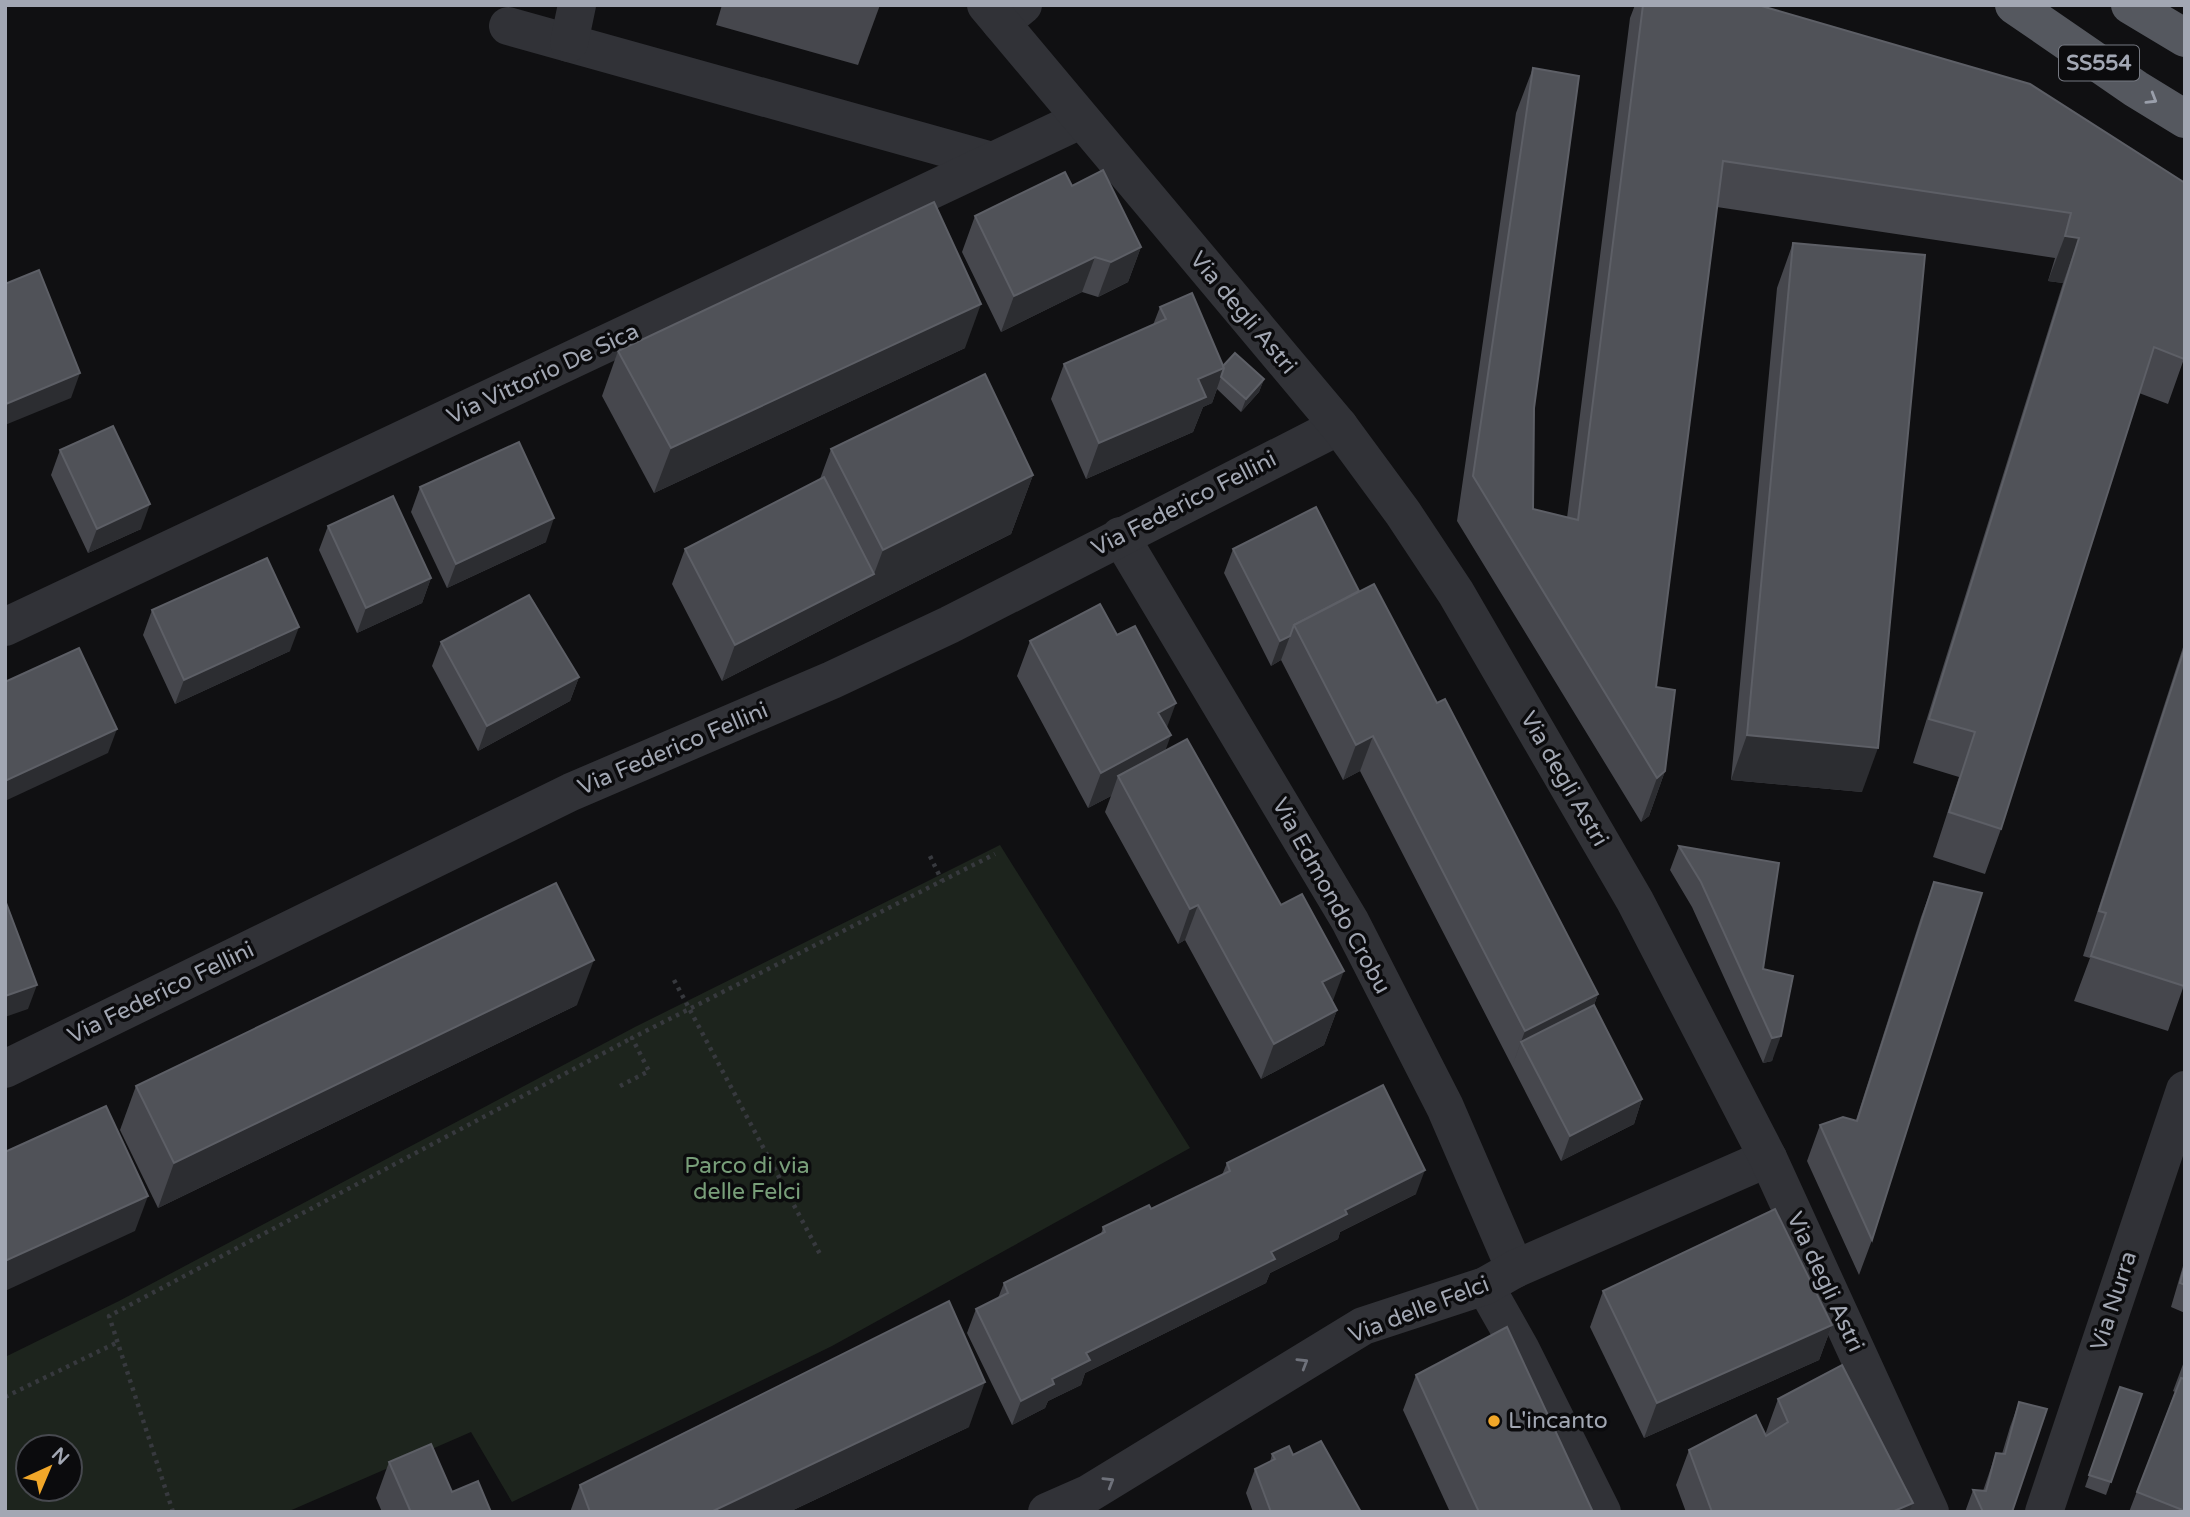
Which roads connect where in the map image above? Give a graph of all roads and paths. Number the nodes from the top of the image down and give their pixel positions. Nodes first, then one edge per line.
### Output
1 (577, 5) edge
2 (2014, 5) edge
3 (2130, 5) edge
4 (1003, 11) edge
5 (508, 26) dead end
6 (2185, 38) edge
7 (569, 43) junction
8 (2185, 119) edge
9 (1080, 120) junction
10 (992, 161) junction
11 (1339, 426) junction
12 (1120, 536) junction
13 (5, 627) edge
14 (995, 854) dead end
15 (930, 856) dead end
16 (942, 881) junction
17 (674, 980) dead end
18 (689, 1009) junction
19 (632, 1038) junction
20 (5, 1069) edge
21 (620, 1086) dead end
22 (2185, 1090) edge
23 (1768, 1158) junction
24 (821, 1256) dead end
25 (1500, 1278) junction
26 (118, 1342) junction
27 (5, 1397) edge
28 (173, 1512) edge
29 (1048, 1512) edge
30 (1602, 1512) edge
31 (1930, 1512) edge
32 (2044, 1512) edge

1 - 7 street
2 -> 8 highway, SS554
3 - 6 highway, SS554
4 - 9 street, Via degli Astri
5 - 7 street
7 - 10 street
9 - 10 street, Via Vittorio De Sica
9 - 11 street, Via degli Astri
10 - 13 street, Via Vittorio De Sica
11 - 12 street, Via Federico Fellini
11 - 23 street, Via degli Astri
12 - 20 street, Via Federico Fellini
12 - 25 street, Via Edmondo Crobu
14 - 16 path
15 - 16 path
16 - 18 path
17 - 18 path
18 - 19 path
18 - 24 path
19 - 21 path
19 - 26 path
22 - 32 street, Via Nurra
23 - 25 street, Via delle Felci
23 - 31 street, Via degli Astri
29 -> 25 street, Via delle Felci
25 - 30 street, Via Edmondo Crobu
26 - 27 path
26 - 28 path

